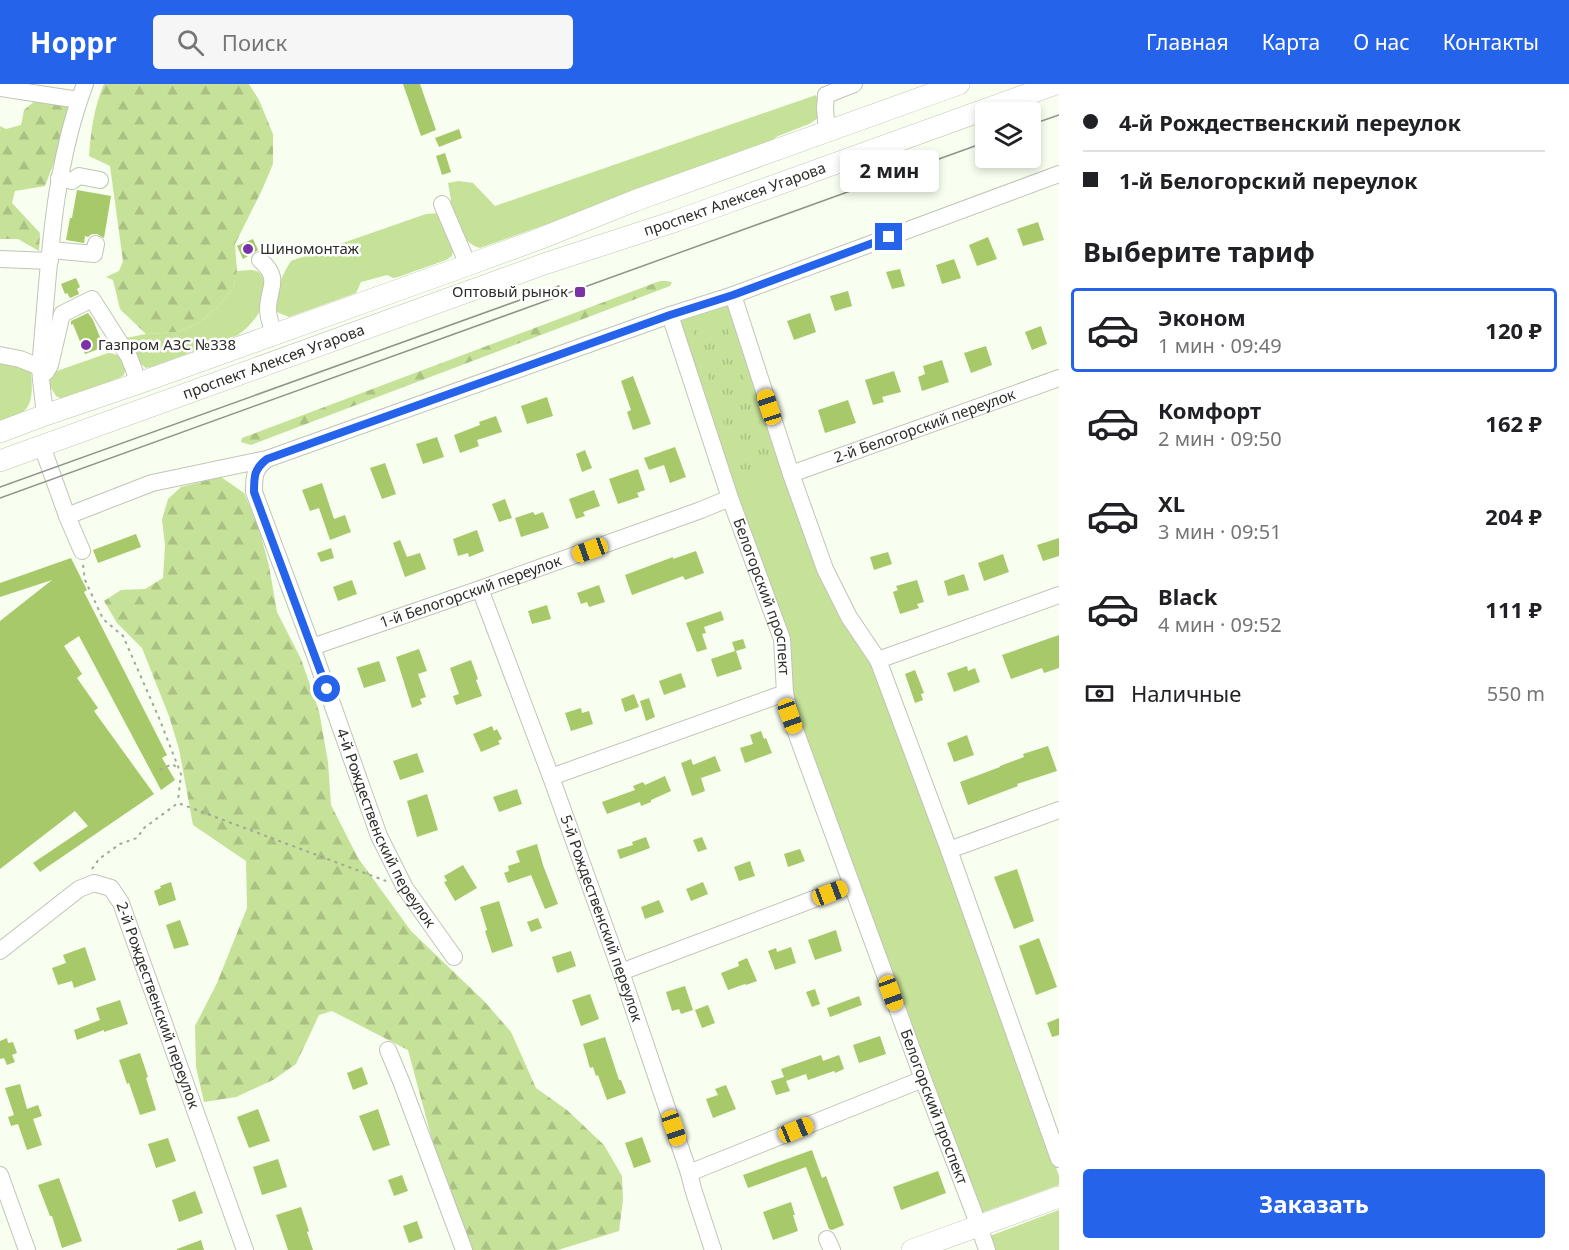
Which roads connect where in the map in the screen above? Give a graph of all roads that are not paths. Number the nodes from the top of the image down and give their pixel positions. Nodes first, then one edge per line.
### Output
1 (854, 84) edge
2 (956, 84) edge
3 (1056, 84) edge
4 (0, 88) edge
5 (821, 89) edge
6 (82, 92) edge
7 (827, 132) junction
8 (1059, 174) edge
9 (59, 178) junction
10 (100, 180) dead end
11 (442, 204) dead end
12 (539, 238) junction
13 (96, 244) dead end
14 (50, 255) junction
15 (0, 259) edge
16 (260, 260) dead end
17 (547, 263) junction
18 (468, 265) junction
19 (733, 295) junction
20 (670, 315) junction
21 (274, 334) junction
22 (0, 356) edge
23 (40, 374) junction
24 (1059, 378) edge
25 (139, 383) junction
26 (45, 415) junction
27 (0, 432) edge
28 (42, 446) junction
29 (267, 459) junction
30 (0, 461) edge
31 (791, 474) junction
32 (730, 498) junction
33 (66, 516) junction
34 (82, 550) road end
35 (480, 589) junction
36 (1059, 595) edge
37 (312, 647) junction
38 (878, 660) junction
39 (785, 693) junction
40 (550, 777) junction
41 (1059, 810) edge
42 (949, 850) junction
43 (851, 885) junction
44 (0, 951) edge
45 (454, 957) dead end
46 (621, 972) junction
47 (388, 1050) dead end
48 (923, 1079) junction
49 (1059, 1159) edge
50 (689, 1173) junction
51 (0, 1175) edge
52 (1059, 1197) edge
53 (979, 1226) junction
54 (27, 1250) edge
55 (245, 1250) edge
56 (464, 1250) edge
57 (713, 1250) edge
58 (912, 1250) edge
59 (987, 1250) edge

1 - 5 street
2 - 7 main road, проспект Алексея Угарова
3 - 17 main road, проспект Алексея Угарова
4 - 6 street
5 - 7 street
6 - 9 street
7 - 12 main road, проспект Алексея Угарова
8 - 19 street
9 - 10 street
9 - 14 street
11 - 18 street
12 - 17 main road
12 - 18 main road, проспект Алексея Угарова
13 - 14 street
14 - 15 street
14 - 23 street
16 - 21 street
17 - 28 main road, проспект Алексея Угарова
18 - 21 main road, проспект Алексея Угарова
19 - 20 street
19 - 31 street
20 - 29 street
20 - 32 street, Белогорский проспект
21 - 25 main road, проспект Алексея Угарова
22 - 23 street
23 - 25 street
23 - 26 street
24 - 31 street, 2-й Белогорский переулок
25 - 26 main road, проспект Алексея Угарова
26 - 27 main road, проспект Алексея Угарова
28 - 30 main road, проспект Алексея Угарова
28 - 33 street
29 - 33 street
29 - 37 street, 4-й Рождественский переулок
31 - 38 street
32 - 35 street, 1-й Белогорский переулок
32 - 39 street, Белогорский проспект
33 - 34 street
35 - 37 street, 1-й Белогорский переулок
35 - 40 street, 5-й Рождественский переулок
36 - 38 street
37 - 45 street, 4-й Рождественский переулок
38 - 42 street
39 - 40 street
39 - 43 street, Белогорский проспект
40 - 46 street, 5-й Рождественский переулок
41 - 42 street
42 - 49 street
43 - 46 street
43 - 48 street, Белогорский проспект
44 - 55 street, 2-й Рождественский переулок
46 - 50 street, 5-й Рождественский переулок
47 - 56 street
48 - 50 street
48 - 53 street, Белогорский проспект
50 - 57 street, 5-й Рождественский переулок
51 - 54 street
52 - 53 main road
53 - 58 main road
53 - 59 street, Белогорский проспект

